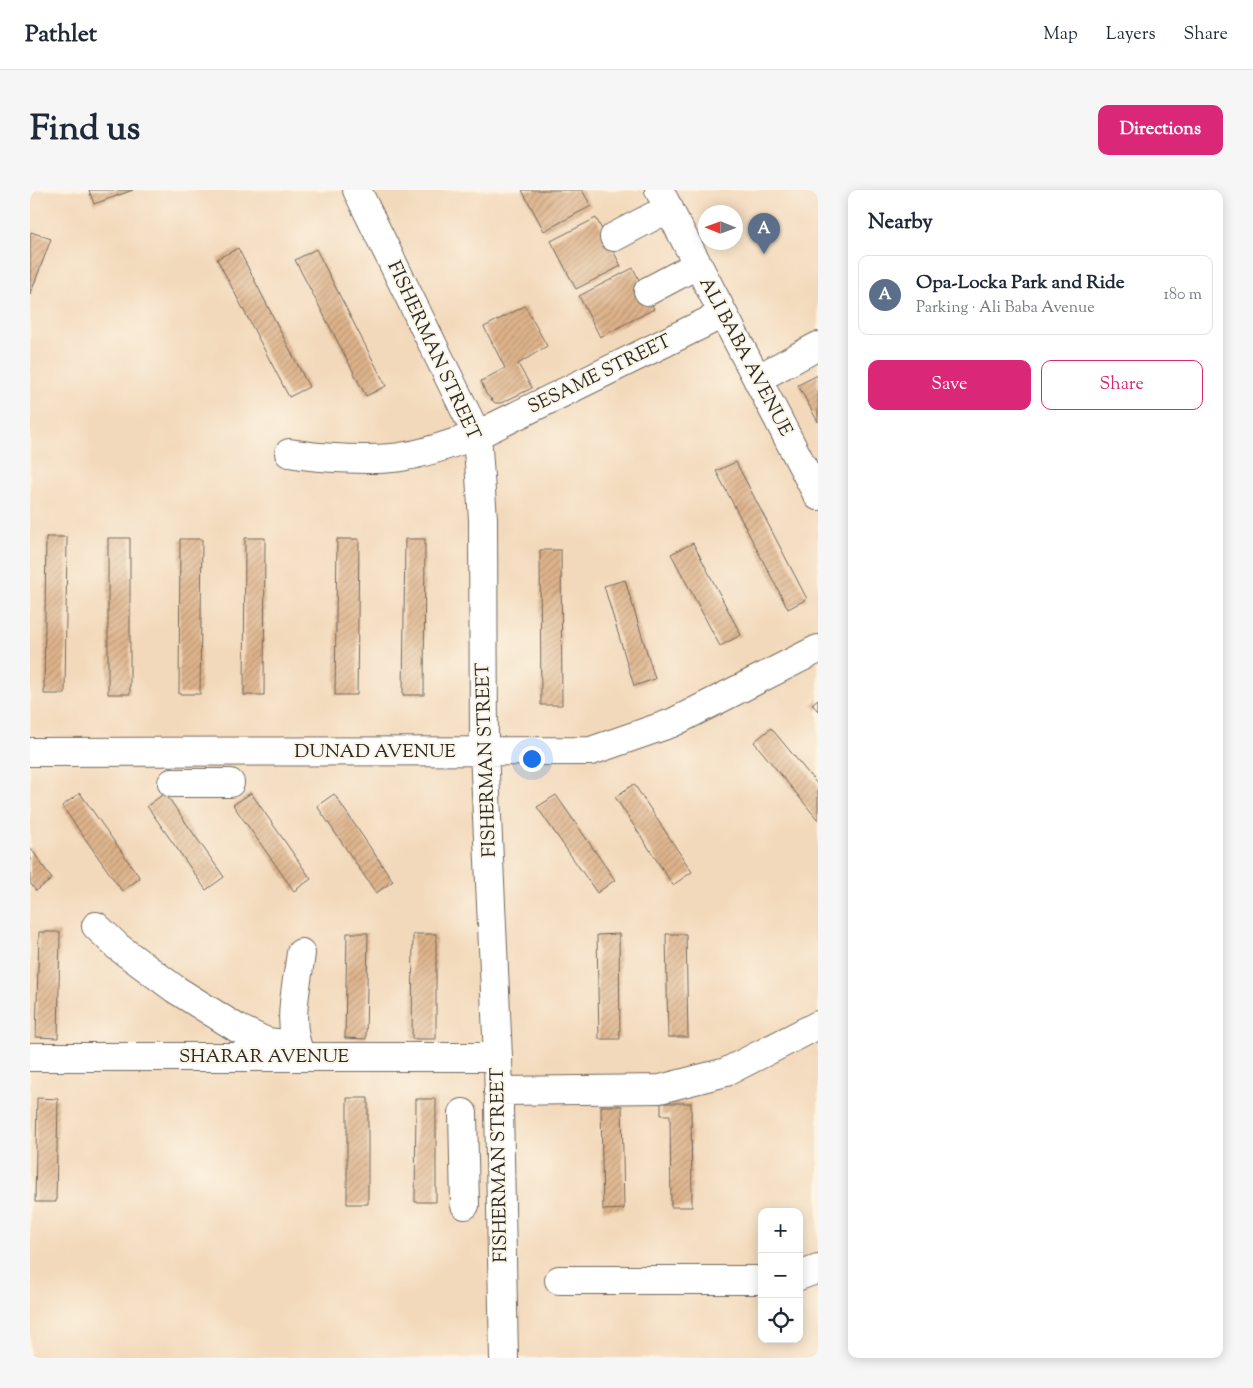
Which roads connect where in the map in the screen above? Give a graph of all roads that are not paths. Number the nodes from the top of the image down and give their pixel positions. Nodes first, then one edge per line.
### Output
1 (357, 190) edge
2 (664, 199) edge
3 (614, 237) dead end
4 (697, 264) junction
5 (648, 291) dead end
6 (723, 314) junction
7 (818, 346) edge
8 (758, 379) junction
9 (477, 435) junction
10 (289, 453) dead end
11 (818, 496) edge
12 (818, 649) edge
13 (484, 751) junction
14 (30, 752) edge
15 (202, 752) junction
16 (172, 783) dead end
17 (202, 783) junction
18 (230, 783) dead end
19 (96, 926) dead end
20 (301, 953) dead end
21 (818, 1025) edge
22 (298, 1051) junction
23 (498, 1056) junction
24 (30, 1057) edge
25 (498, 1091) junction
26 (463, 1113) dead end
27 (464, 1156) junction
28 (501, 1156) junction
29 (465, 1205) dead end
30 (818, 1269) edge
31 (803, 1275) edge
32 (559, 1280) dead end
33 (758, 1280) edge
34 (504, 1358) edge

1 - 9 street, FISHERMAN STREET
2 - 3 street
2 - 4 street, ALI BABA AVENUE
4 - 5 street
4 - 6 street, ALI BABA AVENUE
6 - 8 street, ALI BABA AVENUE
6 - 9 street, SESAME STREET
7 - 8 street
8 - 11 street, ALI BABA AVENUE
9 - 10 street, SESAME STREET
9 - 13 street, FISHERMAN STREET
12 - 13 street, DUNAD AVENUE
13 - 15 street, DUNAD AVENUE
13 - 23 street, FISHERMAN STREET
14 - 15 street, DUNAD AVENUE
15 - 17 street
16 - 17 street
17 - 18 street
19 - 22 street
20 - 22 street
21 - 25 street
22 - 23 street, SHARAR AVENUE
22 - 24 street, SHARAR AVENUE
23 - 25 street, FISHERMAN STREET
25 - 28 street, FISHERMAN STREET
26 - 27 street
27 - 28 street
27 - 29 street
28 - 34 street, FISHERMAN STREET
30 - 31 street
32 - 33 street

